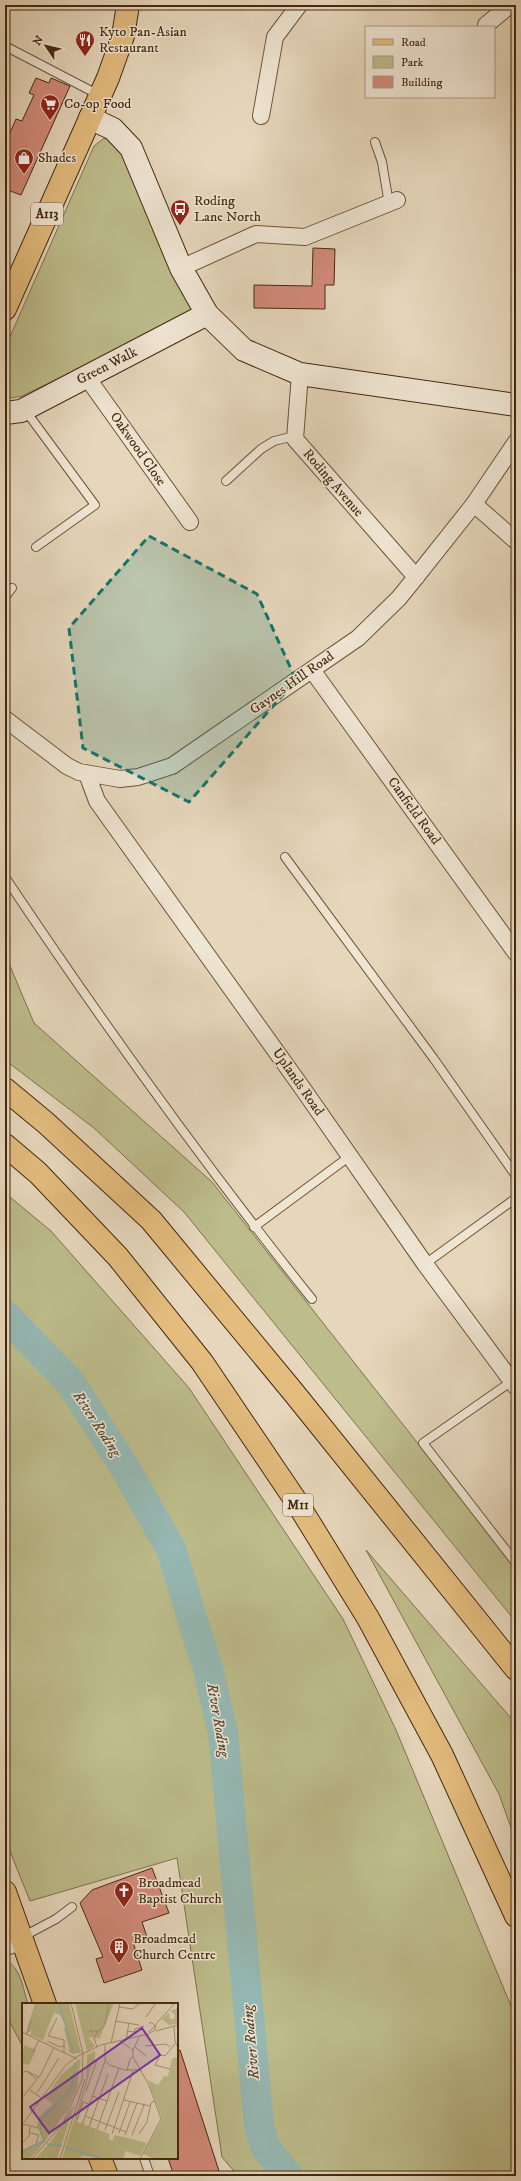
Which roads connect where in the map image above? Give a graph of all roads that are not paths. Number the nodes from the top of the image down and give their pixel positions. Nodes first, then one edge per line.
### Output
1 (128, 5) edge
2 (299, 5) edge
3 (512, 9) edge
4 (486, 25) dead end
5 (5, 46) edge
6 (100, 96) junction
7 (261, 116) dead end
8 (90, 118) junction
9 (375, 142) dead end
10 (393, 202) joint
11 (181, 268) junction
12 (6, 306) edge
13 (207, 314) junction
14 (300, 374) junction
15 (86, 376) junction
16 (516, 405) edge
17 (15, 411) edge
18 (295, 436) junction
19 (516, 442) edge
20 (226, 481) dead end
21 (474, 504) junction
22 (190, 522) dead end
23 (516, 541) edge
24 (36, 547) dead end
25 (416, 577) junction
26 (12, 588) dead end
27 (5, 597) edge
28 (312, 670) junction
29 (5, 719) edge
30 (87, 774) junction
31 (285, 857) dead end
32 (5, 877) edge
33 (516, 953) edge
34 (5, 1089) edge
35 (5, 1145) edge
36 (350, 1156) junction
37 (516, 1176) edge
38 (516, 1198) edge
39 (254, 1227) junction
40 (425, 1264) junction
41 (312, 1299) dead end
42 (514, 1384) edge
43 (516, 1563) edge
44 (516, 1669) edge
45 (5, 1892) edge
46 (72, 1907) dead end
47 (516, 1916) edge
48 (14, 1935) edge
49 (44, 2003) edge
50 (100, 2159) edge
51 (144, 2159) edge
52 (107, 2176) edge
53 (150, 2176) edge

1 - 6 main road, A113
2 - 7 street
3 - 4 street
5 - 6 lane
6 - 8 main road, A113
8 - 11 street
8 - 12 main road, A113
9 - 10 lane
10 - 11 street
11 - 13 street
13 - 14 street
13 - 15 street, Green Walk
14 - 16 street
14 - 18 street, Roding Avenue
15 - 17 street, Green Walk
15 - 22 street, Oakwood Close
17 - 24 lane
18 - 20 lane
18 - 25 street, Roding Avenue
19 - 21 street, Gaynes Hill Road
21 - 23 street
21 - 25 street, Gaynes Hill Road
25 - 28 street, Gaynes Hill Road
26 - 27 lane
28 - 30 street, Gaynes Hill Road
28 - 33 street, Canfield Road
29 - 30 street, Gaynes Hill Road
30 - 36 street, Uplands Road
31 - 37 lane
32 - 39 lane
34 - 44 main road
35 - 47 main road, M11
36 - 39 lane
36 - 40 street, Uplands Road
38 - 40 lane
39 - 41 lane
40 - 42 street, Uplands Road
42 - 43 lane
45 - 48 main road
46 - 48 lane
48 - 49 main road
50 - 52 main road
51 - 53 lane

